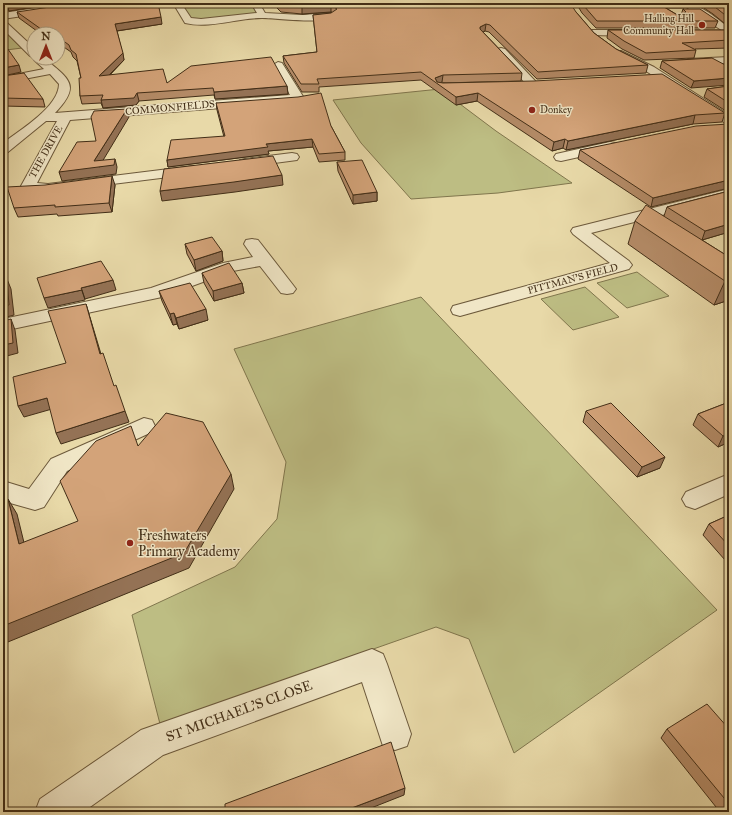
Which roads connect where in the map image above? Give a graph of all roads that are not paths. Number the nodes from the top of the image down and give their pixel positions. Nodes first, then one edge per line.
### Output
1 (101, 3) edge
2 (177, 3) edge
3 (256, 3) edge
4 (684, 7) edge
5 (261, 15) junction
6 (3, 16) edge
7 (331, 16) edge
8 (3, 24) edge
9 (585, 24) edge
10 (645, 32) edge
11 (729, 32) edge
12 (592, 33) junction
13 (714, 33) edge
14 (494, 44) edge
15 (26, 46) edge
16 (278, 65) dead end
17 (642, 65) junction
18 (46, 66) edge
19 (728, 66) edge
20 (51, 71) junction
21 (662, 77) junction
22 (646, 78) edge
23 (3, 80) edge
24 (519, 85) edge
25 (706, 92) edge
26 (688, 94) junction
27 (311, 97) edge
28 (298, 98) junction
29 (66, 116) junction
30 (43, 118) junction
31 (729, 120) edge
32 (729, 127) edge
33 (715, 128) edge
34 (620, 144) edge
35 (3, 150) edge
36 (561, 157) dead end
37 (292, 158) dead end
38 (229, 165) edge
39 (205, 168) edge
40 (729, 194) edge
41 (252, 244) dead end
42 (265, 260) junction
43 (287, 289) dead end
44 (460, 310) dead end
45 (3, 325) edge
46 (144, 426) dead end
47 (729, 483) edge
48 (3, 492) edge
49 (695, 499) dead end
50 (395, 734) dead end
51 (53, 812) edge

1 - 6 street
2 - 5 street
3 - 5 street
4 - 11 street
5 - 7 street
8 - 15 street
9 - 12 street
10 - 12 street
11 - 13 street
12 - 17 street
14 - 24 street
16 - 28 street
17 - 19 street
17 - 21 street
18 - 20 street
20 - 23 street
20 - 30 street
21 - 22 street
21 - 26 street
25 - 26 street
26 - 31 street
27 - 28 street, COMMONFIELDS
28 - 29 street, COMMONFIELDS
29 - 30 street, COMMONFIELDS
29 - 39 street, THE DRIVE
30 - 35 street
32 - 33 street
34 - 36 street
37 - 38 street
40 - 44 street, PITTMAN'S FIELD
41 - 42 street
42 - 43 street
42 - 45 street
46 - 48 street
47 - 49 street
50 - 51 street, ST MICHAEL'S CLOSE

